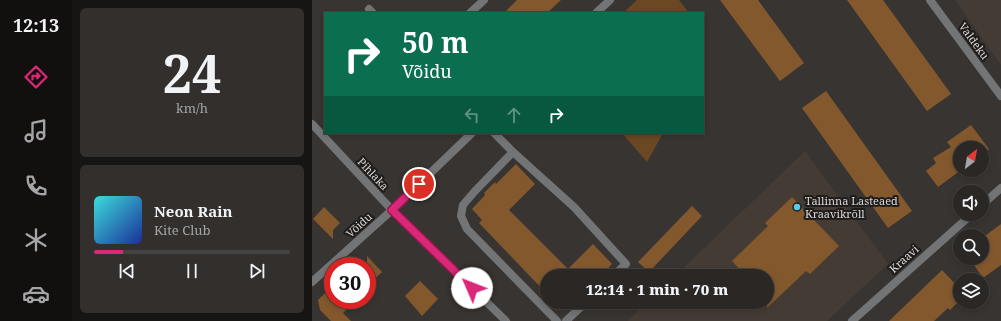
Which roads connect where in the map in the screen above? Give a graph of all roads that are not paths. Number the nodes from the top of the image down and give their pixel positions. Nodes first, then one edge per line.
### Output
1 (484, 0) edge
2 (930, 0) edge
3 (605, 2) edge
4 (471, 12) edge
5 (597, 12) edge
6 (1001, 96) edge
7 (312, 124) edge
8 (471, 134) edge
9 (495, 134) edge
10 (513, 152) junction
11 (1001, 188) edge
12 (989, 199) edge
13 (392, 210) junction
14 (964, 221) edge
15 (621, 269) edge
16 (312, 282) edge
17 (579, 309) edge
18 (506, 321) edge
19 (557, 321) edge
20 (566, 321) edge
21 (852, 321) edge

1 - 4 street
2 - 6 street, Valdeku
3 - 5 street
7 - 13 street, Pihlaka
8 - 13 street, Võidu
9 - 10 street
10 - 15 street
10 - 19 street
11 - 12 street
13 - 16 street, Võidu
13 - 18 street, Pihlaka
14 - 21 street, Kraavi
17 - 20 street

